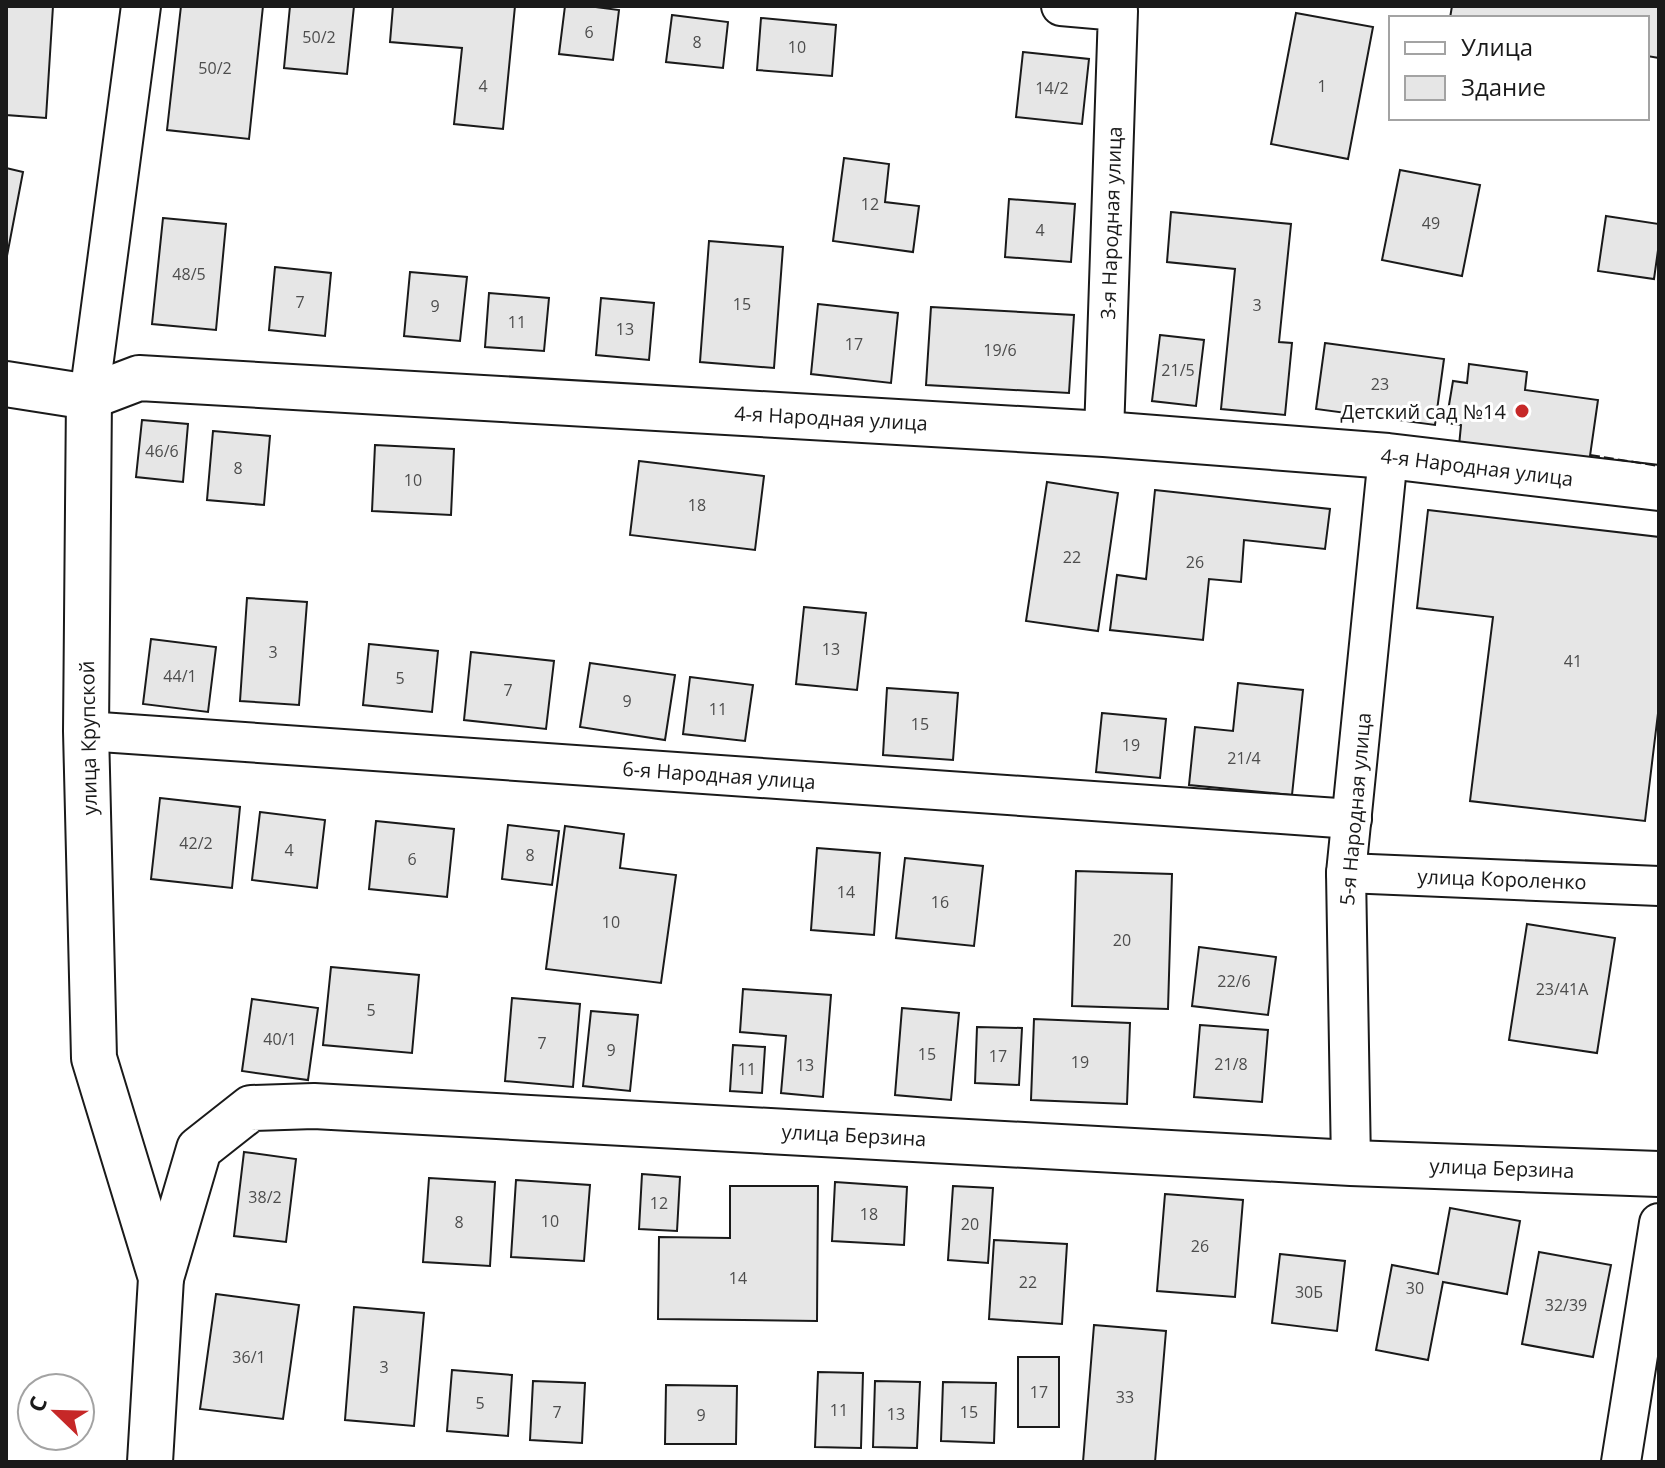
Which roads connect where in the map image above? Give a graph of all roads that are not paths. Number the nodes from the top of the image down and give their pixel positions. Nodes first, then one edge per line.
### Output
1 (141, 6) edge
2 (1061, 6) edge
3 (6, 384) edge
4 (89, 397) junction
5 (1104, 434) junction
6 (1388, 456) junction
7 (1659, 488) edge
8 (86, 731) junction
9 (1352, 819) junction
10 (1346, 873) junction
11 (1659, 886) edge
12 (1351, 1163) junction
13 (1659, 1174) edge
14 (1659, 1223) edge
15 (161, 1278) junction
16 (150, 1462) edge
17 (1621, 1462) edge

1 - 4 street, улица Крупской
2 - 5 street, 3-я Народная улица
3 - 4 street, 4-я Народная улица
4 - 5 street, 4-я Народная улица
4 - 8 street, улица Крупской
5 - 6 street, 4-я Народная улица
6 - 7 street, 4-я Народная улица
6 - 9 street, 5-я Народная улица
8 - 9 street, 6-я Народная улица
8 - 15 street, улица Крупской
9 - 10 street, 5-я Народная улица
10 - 11 street, улица Короленко
10 - 12 street, 5-я Народная улица
12 - 13 street, улица Берзина
12 - 15 street, улица Берзина
14 - 17 street
15 - 16 street, улица Крупской

